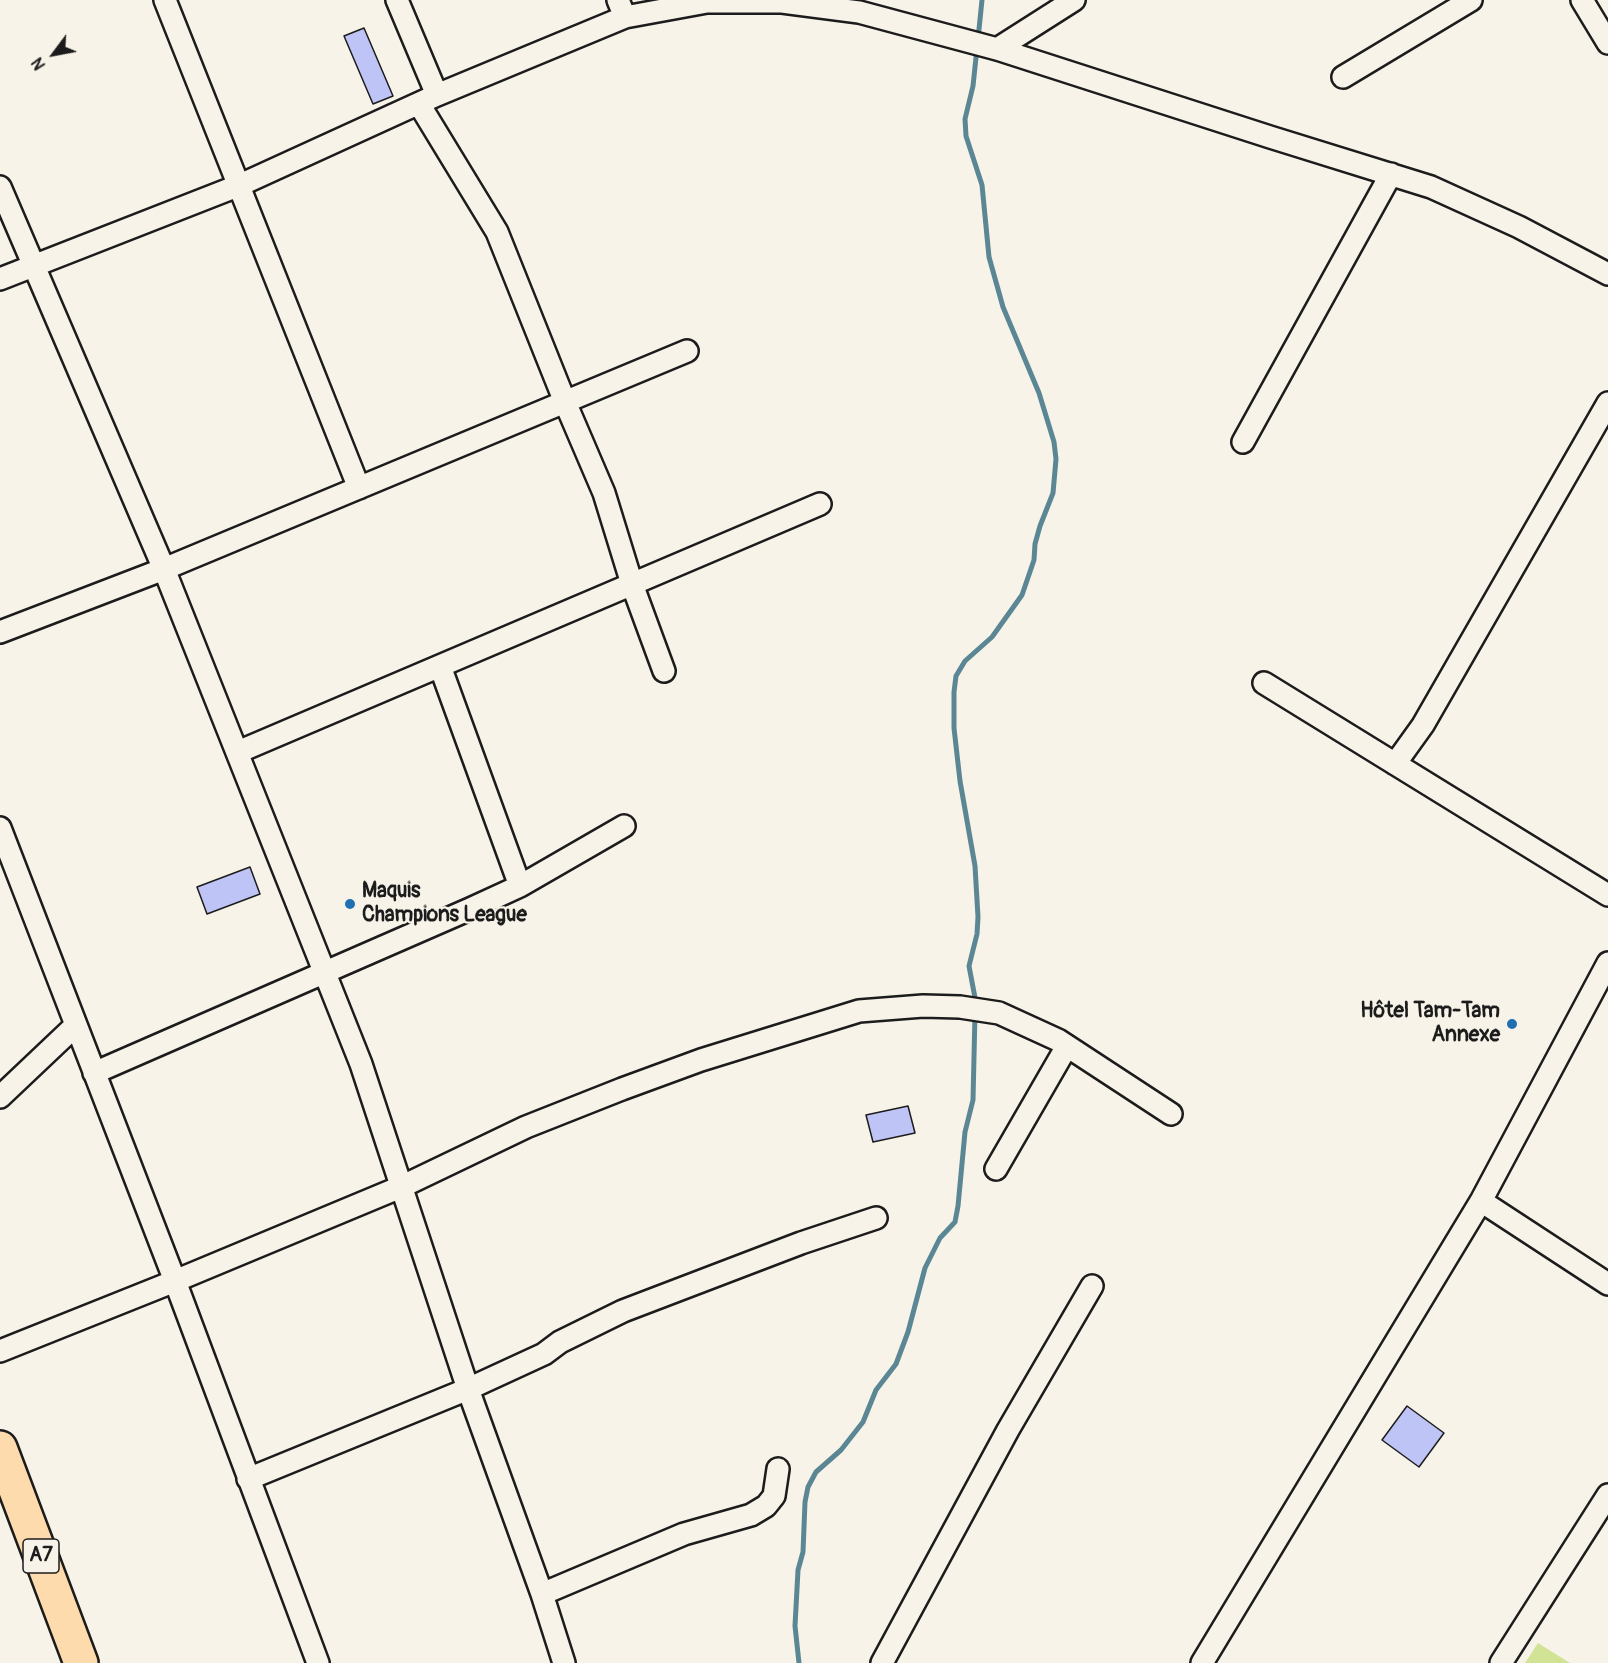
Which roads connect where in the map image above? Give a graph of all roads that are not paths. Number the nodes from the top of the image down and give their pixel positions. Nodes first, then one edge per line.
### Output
1 (165, 0) edge
2 (397, 0) edge
3 (1074, 0) edge
4 (1471, 0) edge
5 (1582, 0) edge
6 (621, 9) edge
7 (1608, 43) edge
8 (994, 49) junction
9 (1343, 77) dead end
10 (428, 100) junction
11 (1391, 174) junction
12 (240, 185) junction
13 (0, 187) edge
14 (33, 266) junction
15 (1608, 274) edge
16 (0, 279) edge
17 (687, 351) dead end
18 (565, 402) junction
19 (1608, 403) edge
20 (1243, 442) dead end
21 (359, 488) junction
22 (820, 504) dead end
23 (164, 569) junction
24 (632, 584) junction
25 (0, 633) edge
26 (440, 666) junction
27 (664, 671) dead end
28 (1264, 683) dead end
29 (238, 753) junction
30 (1395, 764) junction
31 (624, 826) dead end
32 (0, 828) edge
33 (520, 886) junction
34 (1608, 895) edge
35 (1608, 963) edge
36 (324, 974) junction
37 (75, 1026) junction
38 (1067, 1046) junction
39 (94, 1073) junction
40 (0, 1097) edge
41 (1171, 1114) dead end
42 (996, 1168) dead end
43 (402, 1186) junction
44 (1481, 1200) junction
45 (876, 1218) dead end
46 (175, 1281) junction
47 (1608, 1284) edge
48 (1092, 1286) dead end
49 (0, 1351) edge
50 (468, 1389) junction
51 (0, 1448) edge
52 (778, 1469) dead end
53 (248, 1479) junction
54 (1608, 1496) edge
55 (542, 1594) junction
56 (81, 1663) edge
57 (318, 1663) edge
58 (564, 1663) edge
59 (882, 1663) edge
60 (1202, 1663) edge
61 (1501, 1663) edge

1 - 12 street
2 - 10 street
3 - 8 street
4 - 9 street
5 - 7 street
6 - 8 street
6 - 10 street
8 - 11 street
10 - 12 street
10 - 18 street
11 - 15 street
11 - 20 street
12 - 14 street
12 - 21 street
13 - 14 street
14 - 16 street
14 - 23 street
17 - 18 street
18 - 21 street
18 - 24 street
19 - 30 street
21 - 23 street
22 - 24 street
23 - 25 street
23 - 29 street
24 - 26 street
24 - 27 street
26 - 29 street
26 - 33 street
28 - 30 street
29 - 36 street
30 - 34 street
31 - 33 street
32 - 37 street
33 - 36 street
35 - 44 street
36 - 39 street
36 - 43 street
37 - 39 street
37 - 40 street
38 - 41 street
38 - 42 street
38 - 43 street
39 - 46 street
43 - 46 street
43 - 50 street
44 - 47 street
44 - 60 street
45 - 50 street
46 - 49 street
46 - 53 street
48 - 59 street
50 - 53 street
50 - 55 street
51 - 56 highway, A7
52 - 55 street
53 - 57 street
54 - 61 street
55 - 58 street

